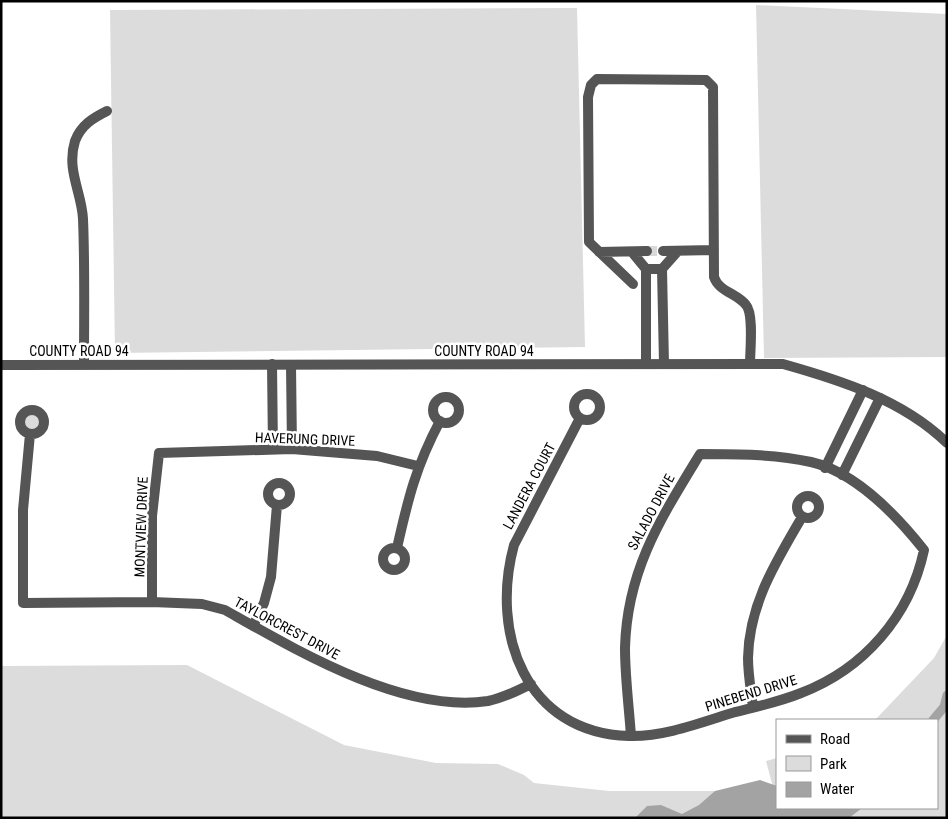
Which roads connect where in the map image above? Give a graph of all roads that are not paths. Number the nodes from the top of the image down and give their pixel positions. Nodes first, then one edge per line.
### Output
1 (107, 111) dead end
2 (714, 250) junction
3 (663, 251) tunnel mouth
4 (678, 251) junction
5 (599, 252) junction
6 (632, 252) junction
7 (648, 252) tunnel mouth
8 (662, 269) junction
9 (646, 270) junction
10 (633, 284) dead end
11 (84, 364) junction
12 (272, 364) junction
13 (291, 364) junction
14 (646, 364) junction
15 (664, 364) junction
16 (750, 364) junction
17 (1, 365) edge
18 (862, 390) junction
19 (880, 398) junction
20 (580, 418) dead end
21 (440, 421) dead end
22 (30, 434) dead end
23 (947, 444) edge
24 (273, 450) junction
25 (292, 450) junction
26 (159, 454) joint
27 (418, 466) junction
28 (825, 468) junction
29 (842, 475) junction
30 (277, 505) dead end
31 (802, 517) dead end
32 (397, 548) dead end
33 (152, 602) junction
34 (253, 626) junction
35 (530, 684) junction
36 (753, 708) junction
37 (631, 736) junction

1 - 11 street
2 - 4 street
2 - 5 street
2 - 16 street
3 - 4 street
4 - 8 street
5 - 6 street
5 - 10 street
6 - 7 street
6 - 9 street
8 - 9 street
8 - 15 street
9 - 14 street
11 - 12 street, COUNTY ROAD 94
11 - 17 street, COUNTY ROAD 94
12 - 13 street, COUNTY ROAD 94
12 - 24 street
13 - 14 street, COUNTY ROAD 94
13 - 25 street
14 - 15 street, COUNTY ROAD 94
15 - 16 street, COUNTY ROAD 94
16 - 18 street, COUNTY ROAD 94
18 - 19 street, COUNTY ROAD 94
18 - 28 street
19 - 23 street, COUNTY ROAD 94
19 - 29 street
20 - 35 street, LANDERA COURT
21 - 27 street
22 - 33 street, TAYLORCREST DRIVE
24 - 25 street, HAVERUNG DRIVE
24 - 26 street, HAVERUNG DRIVE
25 - 27 street, HAVERUNG DRIVE
26 - 33 street, MONTVIEW DRIVE
27 - 32 street
28 - 29 street
28 - 37 street, SALADO DRIVE
29 - 36 street, PINEBEND DRIVE
30 - 34 street
31 - 36 street
33 - 34 street, TAYLORCREST DRIVE
34 - 35 street, TAYLORCREST DRIVE
35 - 37 street, PINEBEND DRIVE
36 - 37 street, PINEBEND DRIVE

